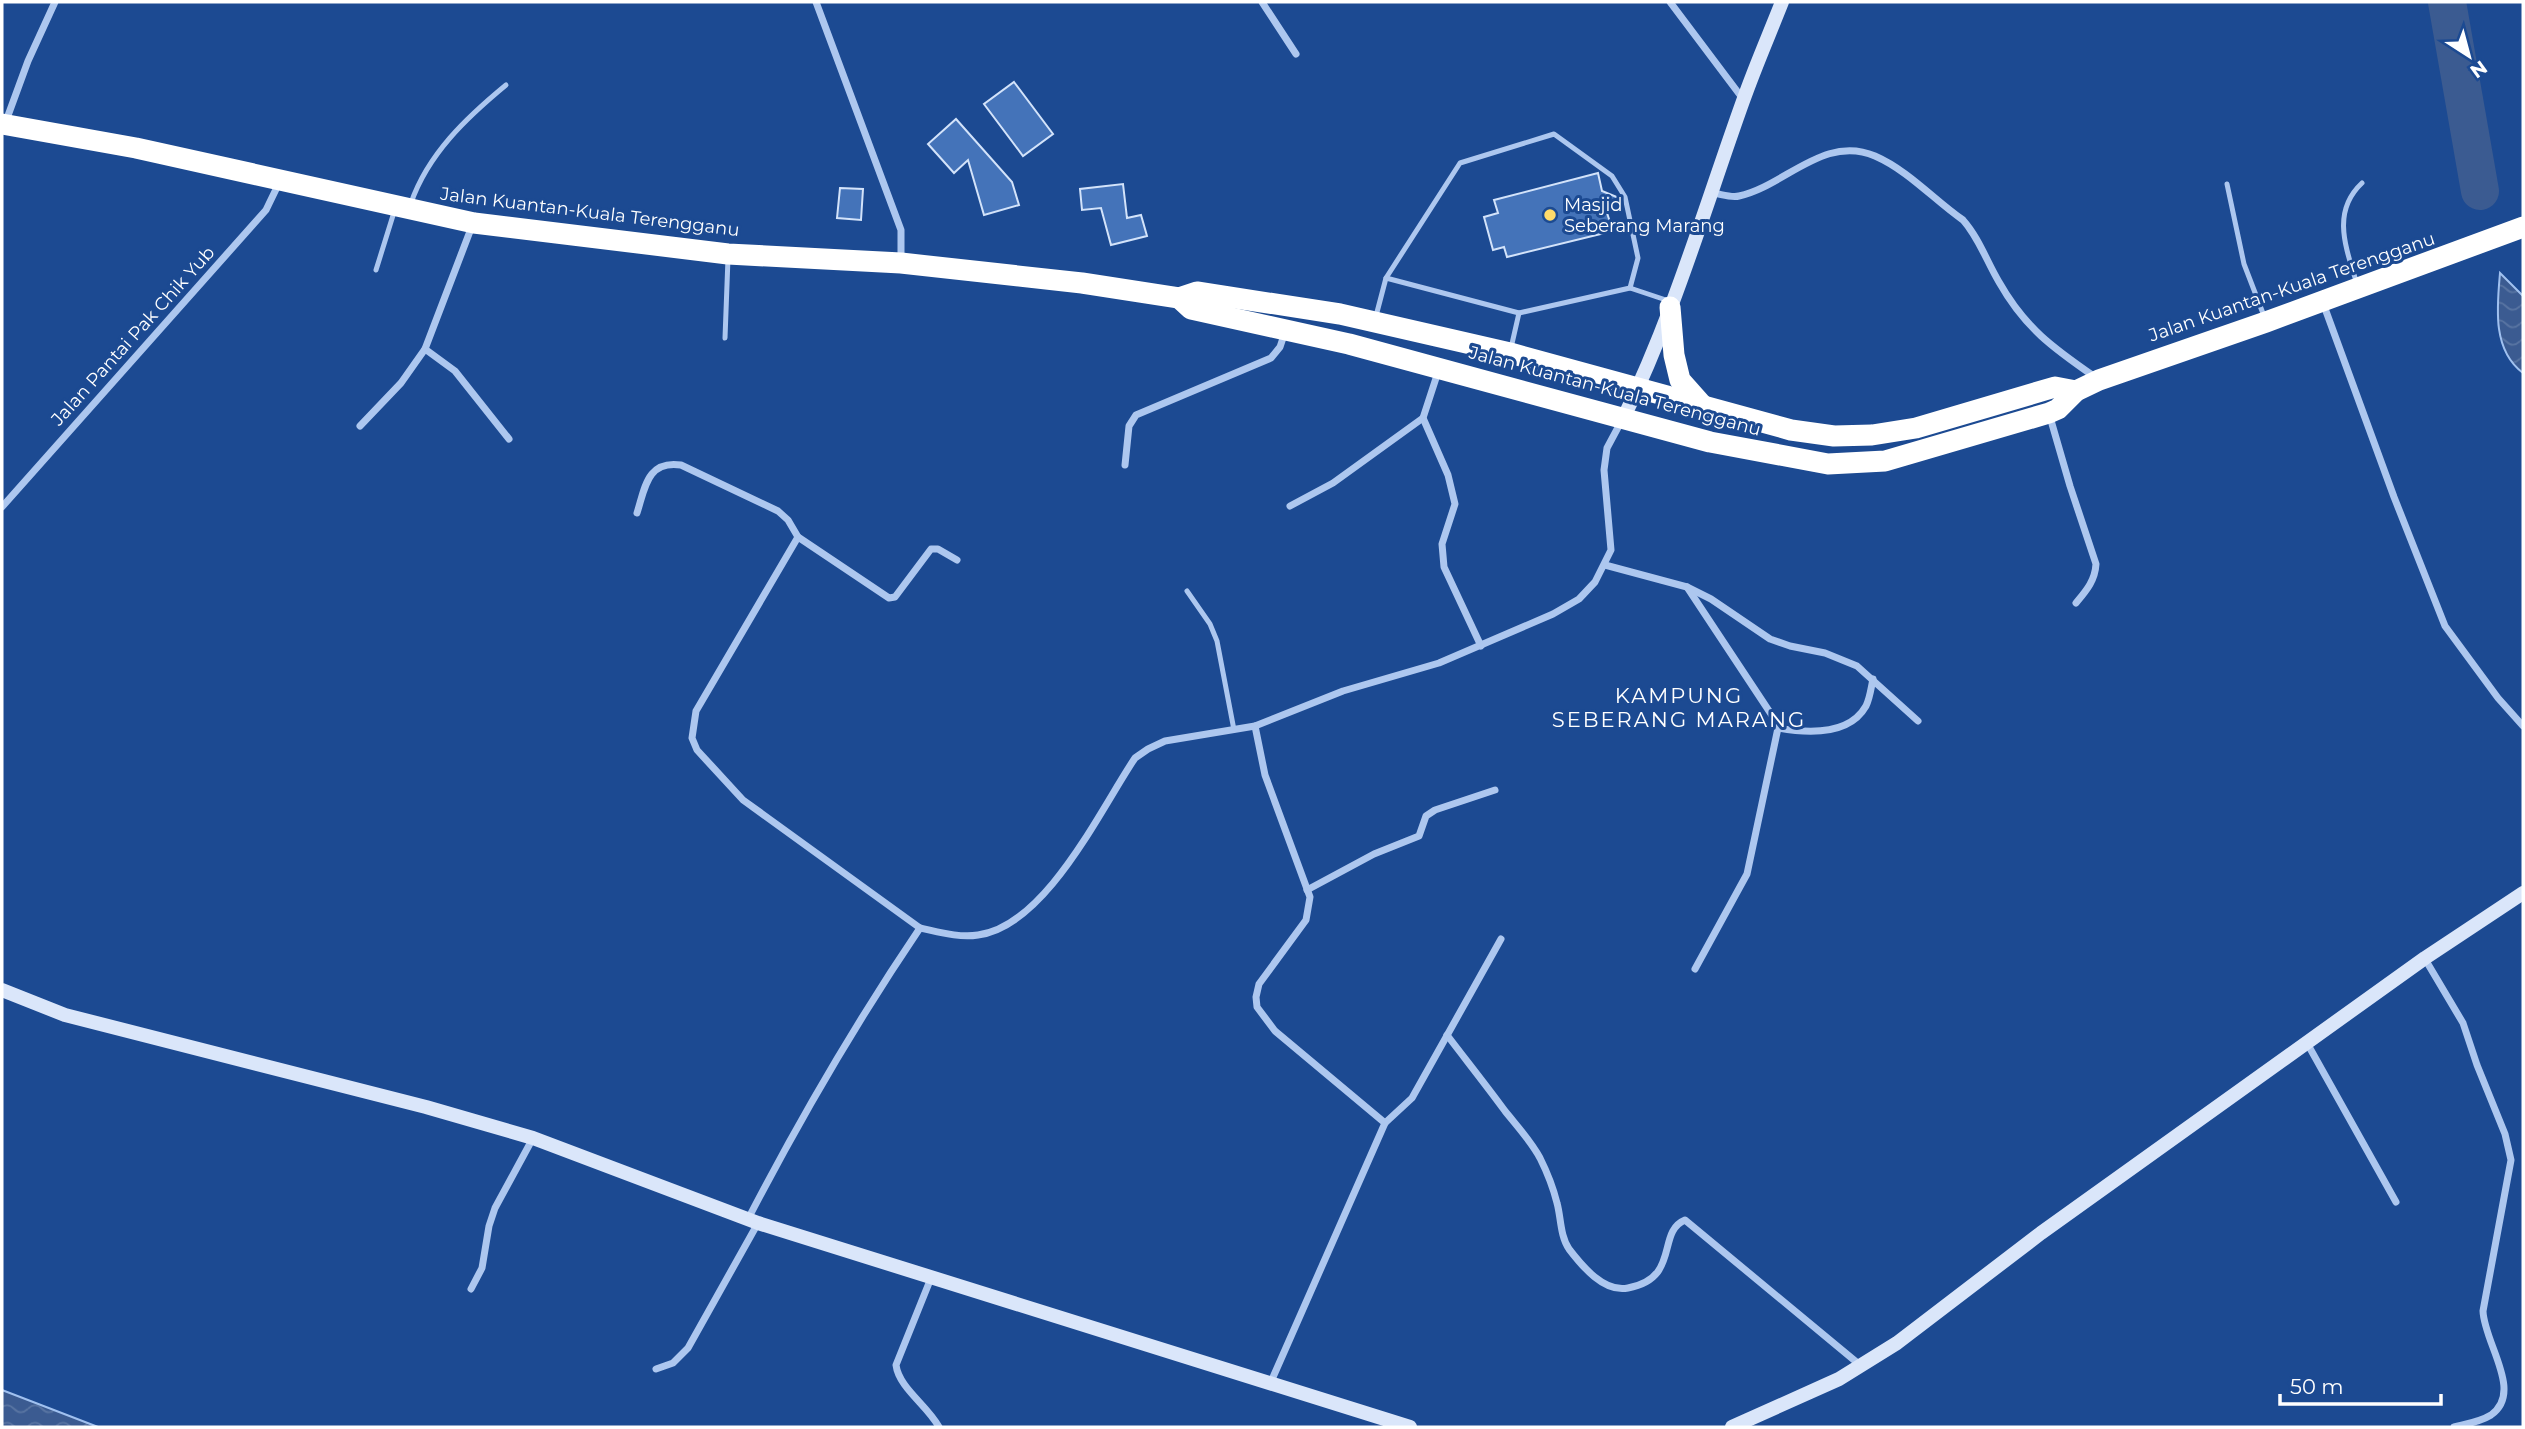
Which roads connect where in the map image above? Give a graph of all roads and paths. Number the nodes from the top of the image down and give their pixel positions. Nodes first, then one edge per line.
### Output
1 (55, 2) edge
2 (816, 2) edge
3 (1262, 2) edge
4 (1670, 2) edge
5 (1782, 2) edge
6 (1296, 54) dead end
7 (506, 85) dead end
8 (1744, 100) junction
9 (3, 124) edge
10 (281, 180) junction
11 (2362, 183) dead end
12 (2227, 184) dead end
13 (1713, 192) junction
14 (402, 208) junction
15 (474, 223) junction
16 (2523, 227) edge
17 (728, 254) junction
18 (901, 263) junction
19 (376, 270) dead end
20 (1386, 278) junction
21 (2358, 287) junction
22 (1630, 288) junction
23 (1179, 298) junction
24 (2322, 300) junction
25 (1671, 305) junction
26 (1519, 313) junction
27 (2266, 322) junction
28 (1375, 323) junction
29 (1285, 331) junction
30 (725, 338) dead end
31 (425, 349) junction
32 (1510, 353) junction
33 (1440, 368) junction
34 (2099, 380) junction
35 (1638, 388) junction
36 (2076, 391) junction
37 (1704, 408) junction
38 (2049, 413) junction
39 (1423, 418) junction
40 (1623, 419) junction
41 (360, 426) dead end
42 (509, 439) dead end
43 (1125, 465) dead end
44 (1290, 506) dead end
45 (2, 507) edge
46 (637, 513) dead end
47 (798, 537) junction
48 (957, 561) dead end
49 (1605, 565) junction
50 (1687, 587) junction
51 (1187, 591) dead end
52 (2076, 603) dead end
53 (1481, 646) junction
54 (1873, 679) junction
55 (1918, 721) dead end
56 (1255, 726) junction
57 (2523, 726) edge
58 (1778, 729) junction
59 (1234, 730) junction
60 (1494, 790) dead end
61 (1307, 890) junction
62 (2523, 892) edge
63 (920, 928) junction
64 (1502, 939) dead end
65 (2425, 958) junction
66 (1695, 969) dead end
67 (2, 990) edge
68 (1447, 1035) junction
69 (2307, 1043) junction
70 (1385, 1123) junction
71 (533, 1138) junction
72 (2396, 1202) dead end
73 (753, 1221) junction
74 (931, 1278) junction
75 (471, 1289) dead end
76 (1861, 1365) junction
77 (656, 1369) dead end
78 (1270, 1384) junction
79 (1381, 1423) edge
80 (939, 1427) edge
81 (1410, 1427) edge
82 (1732, 1427) edge
83 (2454, 1427) edge

1 - 9 street
2 - 18 street
3 - 6 street
4 - 8 street
5 - 8 street
7 - 14 lane
8 - 13 street
9 - 10 highway, Jalan Kuantan-Kuala Terengganu
10 - 14 highway, Jalan Kuantan-Kuala Terengganu
10 - 45 street, Jalan Pantai Pak Chik Yub
11 - 21 lane
12 - 27 lane
13 - 25 street
13 - 34 street
14 - 15 highway, Jalan Kuantan-Kuala Terengganu
14 - 19 lane
15 - 17 highway, Jalan Kuantan-Kuala Terengganu
15 - 31 street
16 - 21 highway, Jalan Kuantan-Kuala Terengganu
17 - 18 highway, Jalan Kuantan-Kuala Terengganu
17 - 30 lane
18 - 23 highway, Jalan Kuantan-Kuala Terengganu
20 - 22 lane
20 - 26 lane
20 - 28 lane
21 - 24 highway, Jalan Kuantan-Kuala Terengganu
22 - 25 lane
22 - 26 lane
23 - 28 highway, Jalan Kuantan-Kuala Terengganu
23 - 29 highway, Jalan Kuantan-Kuala Terengganu
24 - 27 highway, Jalan Kuantan-Kuala Terengganu
24 - 57 street
25 - 35 street
25 - 37 highway
26 - 32 lane
27 - 34 highway, Jalan Kuantan-Kuala Terengganu
28 - 32 highway, Jalan Kuantan-Kuala Terengganu
29 - 33 highway, Jalan Kuantan-Kuala Terengganu
29 - 43 street
31 - 41 street
31 - 42 street
32 - 35 highway, Jalan Kuantan-Kuala Terengganu
33 - 39 street
33 - 40 highway, Jalan Kuantan-Kuala Terengganu
34 - 36 highway, Jalan Kuantan-Kuala Terengganu
35 - 37 highway, Jalan Kuantan-Kuala Terengganu
35 - 40 street
36 - 37 highway, Jalan Kuantan-Kuala Terengganu
36 - 38 highway, Jalan Kuantan-Kuala Terengganu
38 - 40 highway, Jalan Kuantan-Kuala Terengganu
38 - 52 street
39 - 44 street
39 - 53 street
40 - 49 street
46 - 47 street
47 - 48 street
47 - 63 street
49 - 50 street
49 - 53 street
50 - 54 street
50 - 58 street
51 - 59 lane
53 - 56 street
54 - 55 street
54 - 58 street
56 - 59 street
56 - 61 street
58 - 66 street
59 - 63 street
60 - 61 street
61 - 70 street
62 - 65 street
63 - 73 street
64 - 68 street
65 - 69 street
65 - 83 street
67 - 71 street
68 - 70 street
68 - 76 street
69 - 72 street
69 - 76 street
70 - 78 street
71 - 73 street
71 - 75 street
73 - 74 street
73 - 77 street
74 - 78 street
74 - 80 street
76 - 82 street
78 - 79 street
79 - 81 street

